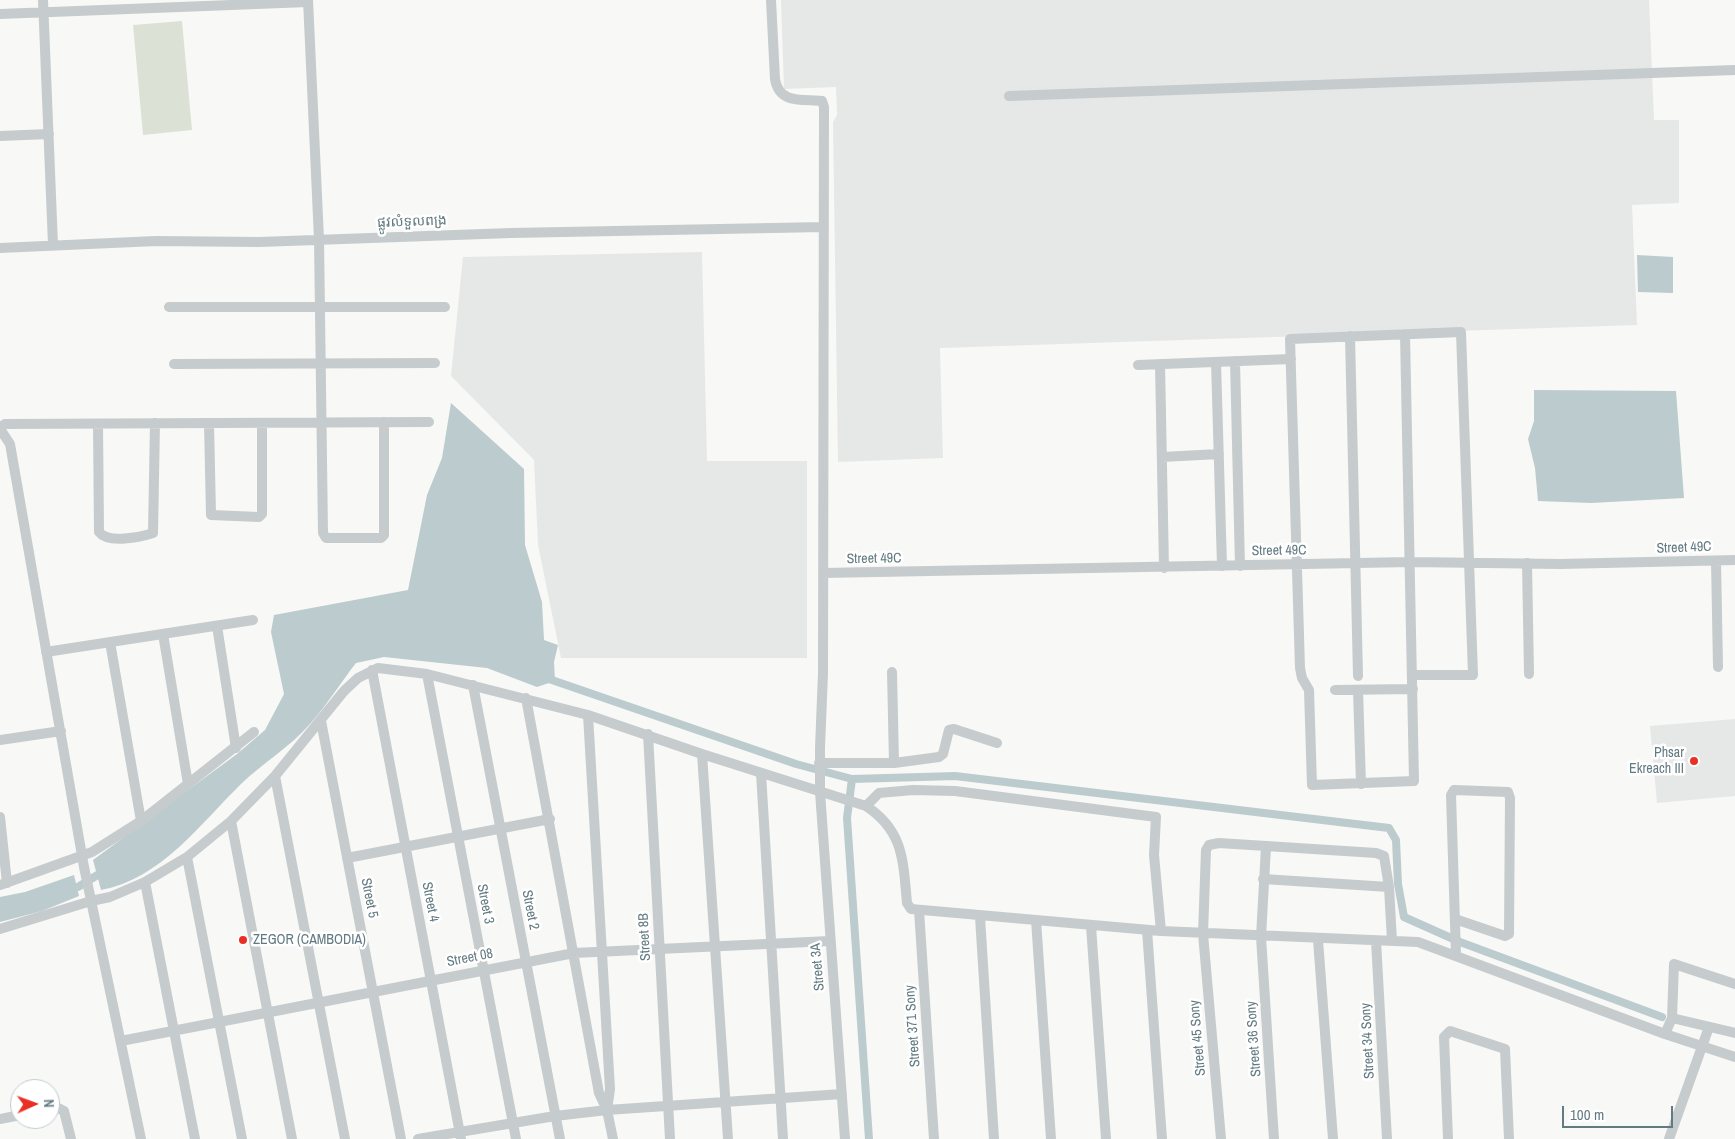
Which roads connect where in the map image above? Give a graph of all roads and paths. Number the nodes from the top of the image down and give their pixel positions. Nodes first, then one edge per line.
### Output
1 (43, 0) edge
2 (771, 0) edge
3 (308, 1) edge
4 (200, 3) edge
5 (150, 4) edge
6 (97, 5) edge
7 (44, 12) junction
8 (0, 14) edge
9 (1735, 70) edge
10 (1009, 96) dead end
11 (49, 134) junction
12 (0, 136) edge
13 (824, 227) junction
14 (319, 239) junction
15 (53, 245) junction
16 (0, 248) edge
17 (169, 307) dead end
18 (446, 307) dead end
19 (320, 308) junction
20 (1405, 334) junction
21 (1350, 336) junction
22 (1290, 359) junction
23 (1235, 361) junction
24 (1216, 362) junction
25 (435, 363) dead end
26 (174, 364) dead end
27 (320, 364) junction
28 (1160, 364) junction
29 (1138, 365) dead end
30 (321, 422) junction
31 (384, 422) junction
32 (429, 422) dead end
33 (155, 423) junction
34 (209, 423) junction
35 (262, 423) junction
36 (98, 424) junction
37 (0, 429) edge
38 (1237, 446) junction
39 (1219, 455) junction
40 (1162, 457) junction
41 (1238, 462) junction
42 (1735, 560) edge
43 (1716, 561) junction
44 (1411, 562) junction
45 (1467, 562) junction
46 (1355, 563) junction
47 (1527, 563) junction
48 (1297, 565) junction
49 (1222, 566) junction
50 (1240, 566) junction
51 (1164, 568) junction
52 (824, 573) junction
53 (253, 620) dead end
54 (217, 626) junction
55 (163, 634) junction
56 (110, 642) junction
57 (46, 652) junction
58 (1718, 667) dead end
59 (372, 670) junction
60 (892, 672) dead end
61 (427, 674) junction
62 (1412, 674) junction
63 (1529, 674) dead end
64 (1358, 676) dead end
65 (473, 685) junction
66 (1413, 689) junction
67 (1335, 690) dead end
68 (1358, 690) junction
69 (526, 698) junction
70 (588, 715) junction
71 (321, 721) junction
72 (61, 731) junction
73 (254, 732) dead end
74 (648, 734) junction
75 (0, 740) edge
76 (997, 743) dead end
77 (236, 748) junction
78 (702, 754) junction
79 (894, 763) junction
80 (819, 764) junction
81 (761, 774) junction
82 (275, 776) junction
83 (188, 784) junction
84 (1361, 784) junction
85 (820, 792) junction
86 (866, 806) junction
87 (0, 817) edge
88 (550, 819) junction
89 (141, 821) junction
90 (231, 821) junction
91 (500, 829) junction
92 (458, 837) junction
93 (406, 847) junction
94 (1266, 847) junction
95 (82, 857) junction
96 (187, 857) junction
97 (347, 858) junction
98 (1263, 879) junction
99 (145, 882) junction
100 (3, 884) edge
101 (1389, 887) junction
102 (90, 896) junction
103 (918, 910) junction
104 (980, 916) junction
105 (1036, 920) junction
106 (1455, 922) junction
107 (1090, 926) junction
108 (0, 930) edge
109 (1147, 930) junction
110 (1161, 931) junction
111 (1202, 934) junction
112 (1261, 937) junction
113 (1318, 940) junction
114 (830, 941) junction
115 (1376, 941) junction
116 (1392, 941) junction
117 (772, 944) junction
118 (717, 948) junction
119 (660, 950) junction
120 (601, 952) junction
121 (1456, 952) junction
122 (574, 953) junction
123 (526, 962) junction
124 (483, 970) junction
125 (431, 980) junction
126 (1735, 984) edge
127 (373, 992) junction
128 (317, 1003) junction
129 (268, 1012) junction
130 (1672, 1018) junction
131 (219, 1022) junction
132 (1709, 1027) junction
133 (174, 1031) junction
134 (1665, 1034) junction
135 (1735, 1034) edge
136 (121, 1041) junction
137 (1702, 1046) junction
138 (1735, 1057) edge
139 (842, 1094) junction
140 (781, 1099) junction
141 (724, 1102) junction
142 (668, 1105) junction
143 (60, 1109) edge
144 (607, 1110) junction
145 (555, 1116) junction
146 (512, 1123) junction
147 (461, 1135) edge
148 (71, 1139) edge
149 (141, 1139) edge
150 (195, 1139) edge
151 (242, 1139) edge
152 (292, 1139) edge
153 (345, 1139) edge
154 (401, 1139) edge
155 (418, 1139) edge
156 (516, 1139) edge
157 (560, 1139) edge
158 (613, 1139) edge
159 (670, 1139) edge
160 (728, 1139) edge
161 (783, 1139) edge
162 (845, 1139) edge
163 (934, 1139) edge
164 (994, 1139) edge
165 (1050, 1139) edge
166 (1106, 1139) edge
167 (1162, 1139) edge
168 (1221, 1139) edge
169 (1274, 1139) edge
170 (1333, 1139) edge
171 (1387, 1139) edge
172 (1448, 1139) edge
173 (1509, 1139) edge
174 (1669, 1139) edge

1 - 7 street
2 - 13 street, Street 3A
3 - 4 street
3 - 14 street
4 - 5 street
5 - 6 street
6 - 7 street
7 - 8 street
7 - 11 street
9 - 10 street
11 - 12 street
11 - 15 street
13 - 14 street, ផ្លូវលំទួលពង្រ
13 - 52 street, Street 3A
14 - 15 street, ផ្លូវលំទួលពង្រ
14 - 19 street
15 - 16 street, ផ្លូវលំទួលពង្រ
17 - 19 street
18 - 19 street
19 - 27 street
20 - 21 street
20 - 44 street
20 - 45 street
21 - 22 street
21 - 46 street
22 - 23 street
22 - 48 street
23 - 24 street
23 - 38 street
24 - 28 street
24 - 39 street
25 - 27 street
26 - 27 street
27 - 30 street
28 - 29 street
28 - 40 street
30 - 31 street
30 - 31 street
30 - 35 street
31 - 32 street
33 - 34 street
33 - 36 street
33 - 36 street
34 - 35 street
34 - 35 street
36 - 37 street
37 - 57 street
38 - 39 street
38 - 41 street
39 - 40 street
39 - 41 street
39 - 49 street
40 - 51 street
41 - 50 street
42 - 43 street, Street 49C
43 - 47 street, Street 49C
43 - 58 street
44 - 45 street, Street 49C
44 - 46 street, Street 49C
44 - 62 street
45 - 47 street, Street 49C
45 - 62 street
46 - 48 street, Street 49C
46 - 64 street
47 - 63 street
48 - 50 street, Street 49C
48 - 84 street
49 - 50 street, Street 49C
49 - 51 street, Street 49C
51 - 52 street, Street 49C
52 - 80 street, Street 3A
53 - 54 street
54 - 55 street
54 - 77 street
55 - 56 street
55 - 83 street
56 - 57 street
56 - 89 street
57 - 72 street
59 - 61 street
59 - 71 street
59 - 93 street, Street 4
60 - 79 street
61 - 65 street
61 - 92 street, Street 3
62 - 66 street
65 - 69 street
65 - 91 street, Street 2
66 - 68 street
66 - 84 street
67 - 68 street
68 - 84 street
69 - 70 street
69 - 88 street
70 - 74 street
70 - 120 street
71 - 82 street
71 - 97 street, Street 5
72 - 75 street
72 - 95 street
73 - 77 street
74 - 78 street
74 - 119 street, Street 8B
76 - 79 street
77 - 83 street
78 - 81 street
78 - 118 street
79 - 80 street
80 - 85 street, Street 3A
81 - 85 street
81 - 117 street
82 - 90 street
82 - 128 street
83 - 89 street
85 - 86 street
85 - 114 street, Street 3A
86 - 103 street
86 - 110 street
87 - 100 street
88 - 91 street
88 - 122 street
89 - 95 street
90 - 96 street
90 - 129 street
91 - 92 street
91 - 123 street, Street 2
92 - 93 street
92 - 124 street, Street 3
93 - 97 street
93 - 125 street, Street 4
94 - 98 street, Street 36 Sony
94 - 101 street
94 - 111 street, Street 45 Sony
95 - 100 street
95 - 102 street
96 - 99 street
96 - 131 street
97 - 127 street, Street 5
98 - 101 street
98 - 112 street, Street 36 Sony
99 - 102 street
99 - 133 street
101 - 116 street
102 - 108 street
102 - 136 street
103 - 104 street
103 - 163 street, Street 371 Sony
104 - 105 street
104 - 164 street
105 - 107 street
105 - 165 street
106 - 106 street
106 - 121 street
107 - 109 street
107 - 166 street
109 - 110 street
109 - 167 street
110 - 111 street
111 - 112 street
111 - 168 street, Street 45 Sony
112 - 113 street
112 - 169 street, Street 36 Sony
113 - 115 street
113 - 170 street
114 - 117 street, Street 08
114 - 139 street, Street 3A
115 - 116 street
115 - 171 street, Street 34 Sony
116 - 121 street
117 - 118 street, Street 08
117 - 140 street
118 - 119 street, Street 08
118 - 141 street
119 - 120 street, Street 08
119 - 142 street, Street 8B
120 - 122 street, Street 08
120 - 144 street
121 - 134 street
122 - 123 street, Street 08
122 - 144 street
123 - 124 street, Street 08
123 - 145 street, Street 2
124 - 125 street, Street 08
124 - 146 street, Street 3
125 - 127 street, Street 08
125 - 147 street, Street 4
126 - 130 street
127 - 128 street, Street 08
127 - 154 street, Street 5
128 - 129 street, Street 08
128 - 153 street
129 - 131 street, Street 08
129 - 152 street
130 - 132 street
130 - 134 street
131 - 133 street, Street 08
131 - 151 street
132 - 135 street
132 - 137 street
133 - 136 street, Street 08
133 - 150 street
134 - 137 street
136 - 149 street
137 - 138 street
137 - 174 street
139 - 140 street
139 - 162 street, Street 3A
140 - 141 street
140 - 161 street
141 - 142 street
141 - 160 street
142 - 144 street
142 - 159 street, Street 8B
143 - 148 street
144 - 145 street
144 - 158 street
145 - 146 street
145 - 157 street, Street 2
146 - 147 street
146 - 156 street, Street 3
147 - 155 street
172 - 173 street

